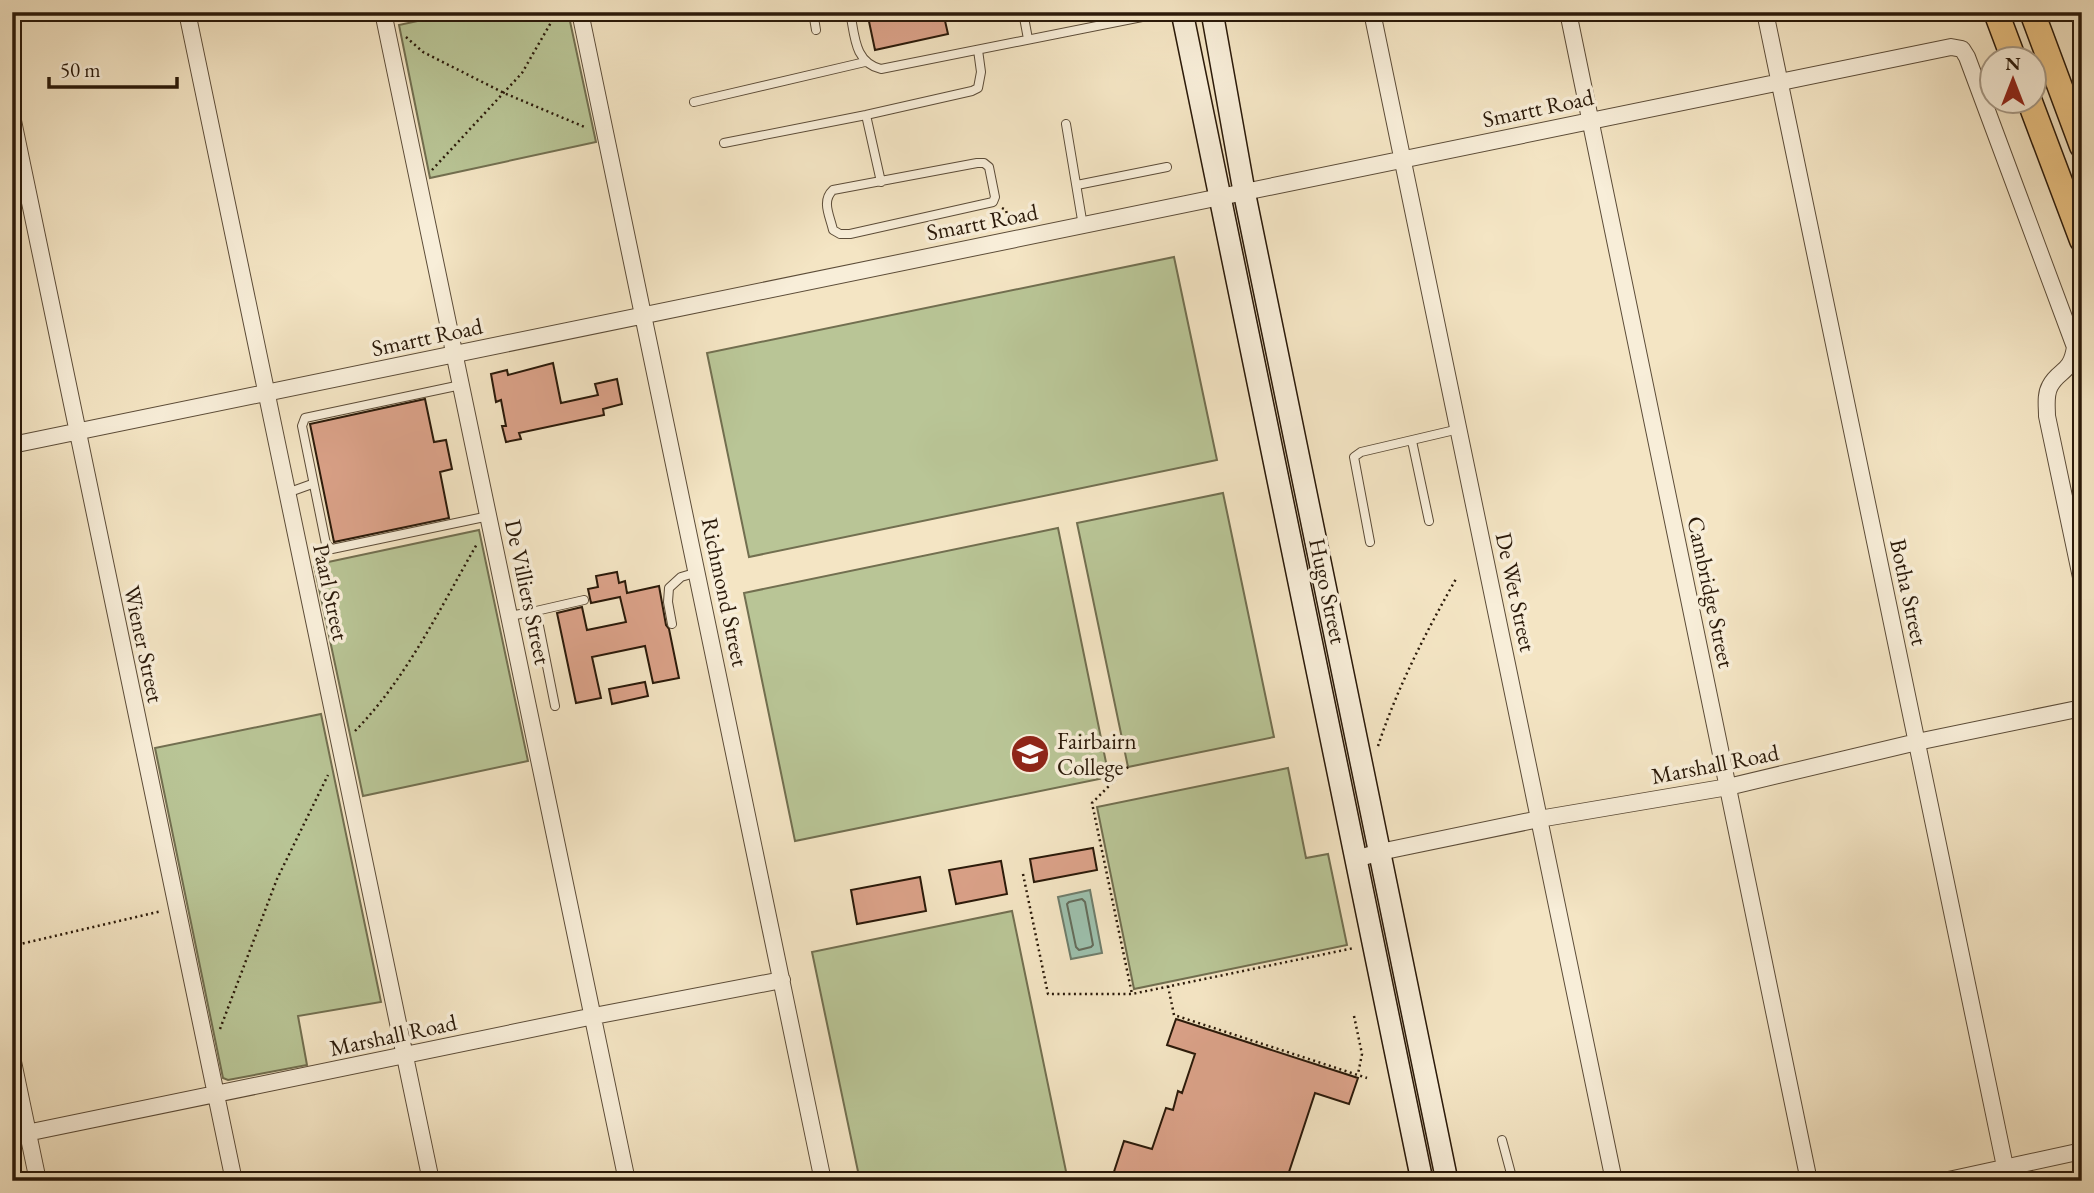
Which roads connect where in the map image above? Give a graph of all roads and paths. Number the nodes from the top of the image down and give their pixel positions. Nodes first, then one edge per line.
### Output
1 (187, 12) edge
2 (383, 12) edge
3 (557, 12) edge
4 (580, 12) edge
5 (813, 12) edge
6 (850, 12) edge
7 (1023, 12) edge
8 (1167, 12) edge
9 (1182, 12) edge
10 (1212, 12) edge
11 (1372, 12) edge
12 (1568, 12) edge
13 (1765, 12) edge
14 (1996, 12) edge
15 (2032, 12) edge
16 (816, 30) dead end
17 (401, 33) dead end
18 (1028, 40) junction
19 (2009, 46) edge
20 (978, 50) junction
21 (865, 62) junction
22 (1779, 81) junction
23 (504, 93) junction
24 (694, 102) dead end
25 (866, 115) junction
26 (12, 116) edge
27 (2035, 116) edge
28 (1590, 120) junction
29 (1066, 124) dead end
30 (592, 130) dead end
31 (724, 143) dead end
32 (2082, 146) edge
33 (1403, 159) junction
34 (1167, 167) dead end
35 (430, 172) dead end
36 (881, 182) junction
37 (1077, 185) junction
38 (1244, 191) junction
39 (1221, 198) junction
40 (993, 202) junction
41 (1083, 226) junction
42 (1013, 239) junction
43 (2082, 240) edge
44 (644, 315) junction
45 (455, 354) junction
46 (461, 385) junction
47 (266, 393) junction
48 (1459, 429) junction
49 (76, 432) junction
50 (1412, 440) junction
51 (12, 445) edge
52 (312, 484) junction
53 (287, 493) junction
54 (1429, 521) dead end
55 (490, 524) junction
56 (1370, 541) dead end
57 (698, 572) junction
58 (1456, 579) dead end
59 (2082, 582) edge
60 (584, 600) dead end
61 (536, 611) junction
62 (510, 616) junction
63 (672, 624) dead end
64 (555, 706) dead end
65 (2082, 708) edge
66 (1917, 742) junction
67 (340, 746) junction
68 (1376, 752) dead end
69 (1128, 767) dead end
70 (1728, 787) junction
71 (1539, 819) junction
72 (1380, 852) junction
73 (1356, 859) junction
74 (1023, 874) dead end
75 (177, 908) junction
76 (12, 946) edge
77 (1354, 948) dead end
78 (782, 980) junction
79 (1168, 986) junction
80 (1132, 994) junction
81 (1412, 1003) junction
82 (1387, 1010) junction
83 (594, 1016) junction
84 (1354, 1016) dead end
85 (206, 1044) junction
86 (405, 1056) junction
87 (12, 1057) edge
88 (1358, 1075) junction
89 (1367, 1078) dead end
90 (216, 1094) junction
91 (20, 1134) edge
92 (1502, 1140) dead end
93 (2082, 1151) edge
94 (2007, 1174) edge
95 (1613, 1180) edge
96 (38, 1181) edge
97 (234, 1181) edge
98 (430, 1181) edge
99 (627, 1181) edge
100 (823, 1181) edge
101 (1422, 1181) edge
102 (1447, 1181) edge
103 (1513, 1181) edge
104 (1810, 1181) edge
105 (1944, 1181) edge

1 - 47 street, Paarl Street
2 - 45 street, De Villiers Street
3 - 23 path
4 - 44 street, Richmond Street
5 - 16 lane
6 - 21 lane
7 - 18 lane
8 - 18 lane
9 - 39 street, Hugo Street
10 - 38 street, Hugo Street
11 - 33 street, De Wet Street
12 - 28 street, Cambridge Street
13 - 22 street, Botha Street
14 - 19 main road
15 - 32 main road
17 - 23 path
18 - 20 lane
20 - 21 lane
20 - 25 lane
21 - 24 lane
22 - 28 street, Smartt Road
22 - 59 street, Smartt Road
22 - 66 street, Botha Street
23 - 30 path
23 - 35 path
25 - 31 lane
25 - 36 lane
26 - 49 street, Wiener Street
27 - 43 main road
28 - 33 street, Smartt Road
28 - 70 street, Cambridge Street
29 - 37 lane
33 - 38 street, Smartt Road
33 - 48 street, De Wet Street
34 - 37 lane
36 - 40 lane
36 - 40 lane
37 - 41 lane
38 - 39 street, Smartt Road
38 - 72 street, Hugo Street
39 - 41 street, Smartt Road
39 - 73 street, Hugo Street
40 - 42 path
41 - 42 street, Smartt Road
42 - 44 street, Smartt Road
44 - 45 street, Smartt Road
44 - 57 street, Richmond Street
45 - 46 street, De Villiers Street
45 - 47 street, Smartt Road
46 - 52 lane
46 - 55 street, De Villiers Street
47 - 49 street, Smartt Road
47 - 53 street, Paarl Street
48 - 50 lane
48 - 71 street, De Wet Street
49 - 51 street, Smartt Road
49 - 75 street, Wiener Street
50 - 54 lane
50 - 56 lane
52 - 53 lane
52 - 55 lane
53 - 67 street, Paarl Street
55 - 62 street, De Villiers Street
55 - 67 path
57 - 63 lane
57 - 78 street, Richmond Street
58 - 68 path
60 - 61 lane
61 - 62 lane
61 - 64 lane
62 - 83 street, De Villiers Street
65 - 66 street, Marshall Road
66 - 70 street, Marshall Road
66 - 94 street, Botha Street
67 - 85 path
67 - 86 street, Paarl Street
69 - 80 path
70 - 71 street, Marshall Road
70 - 104 street, Cambridge Street
71 - 72 street, Marshall Road
71 - 95 street, De Wet Street
72 - 73 street, Marshall Road
72 - 81 street, Hugo Street
73 - 82 street, Hugo Street
74 - 80 path
75 - 76 path
75 - 85 street, Wiener Street
77 - 79 path
78 - 83 street, Marshall Road
78 - 100 street, Richmond Street
79 - 80 path
79 - 88 path
81 - 82 lane
81 - 102 street, Hugo Street
82 - 101 street, Hugo Street
83 - 86 street, Marshall Road
83 - 99 street, De Villiers Street
84 - 88 path
85 - 90 street, Wiener Street
86 - 90 street, Marshall Road
86 - 98 street, Paarl Street
87 - 91 street
88 - 89 path
90 - 91 street, Marshall Road
90 - 97 street, Wiener Street
91 - 96 street
92 - 103 lane
93 - 94 street
94 - 105 street

